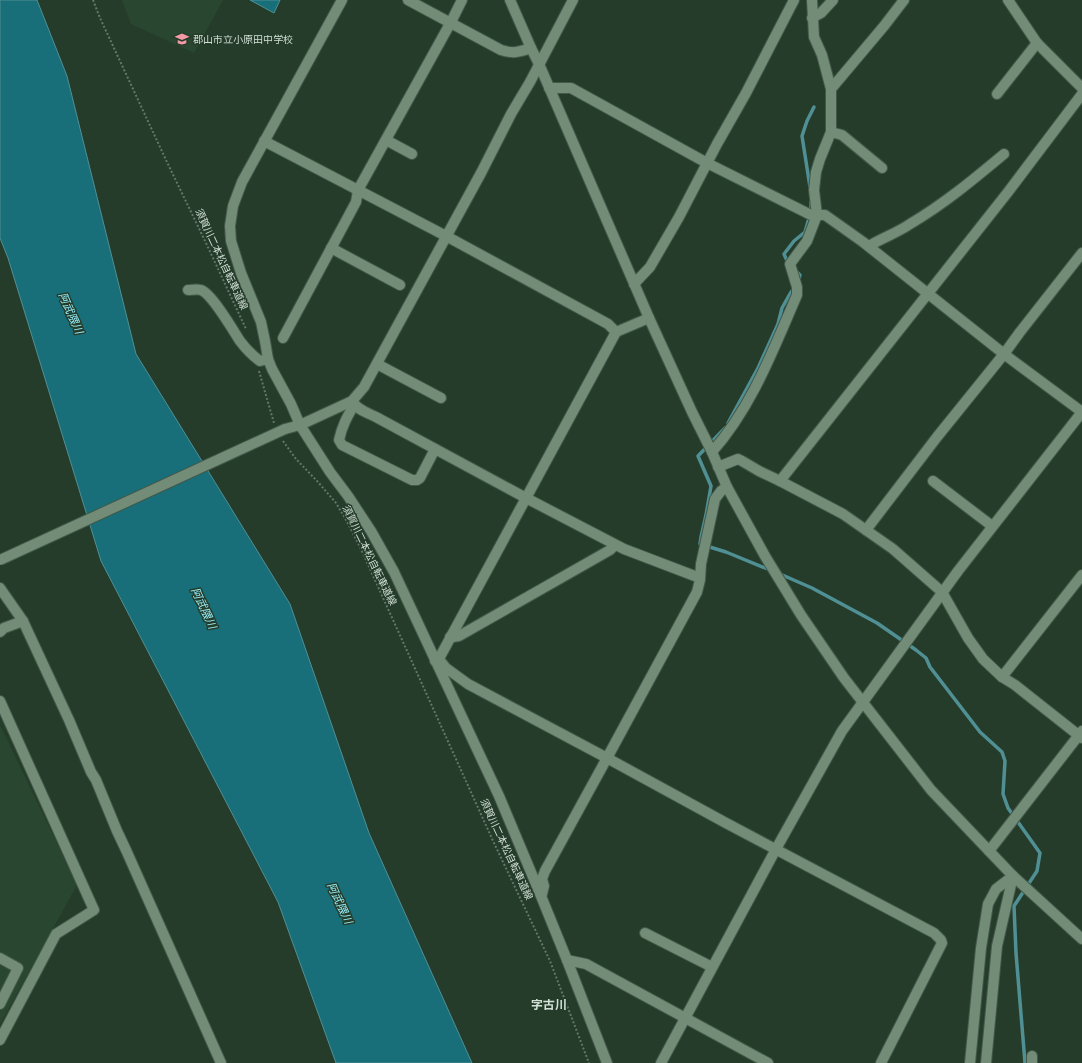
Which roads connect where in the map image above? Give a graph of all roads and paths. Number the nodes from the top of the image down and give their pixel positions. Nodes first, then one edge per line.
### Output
1 (93, 0) edge
2 (342, 0) edge
3 (408, 0) edge
4 (462, 0) edge
5 (510, 0) edge
6 (573, 0) edge
7 (794, 0) edge
8 (812, 0) edge
9 (833, 0) edge
10 (904, 0) edge
11 (1008, 0) edge
12 (812, 18) junction
13 (450, 22) junction
14 (1037, 43) junction
15 (531, 48) junction
16 (539, 64) junction
17 (549, 88) junction
18 (1082, 88) edge
19 (831, 89) junction
20 (997, 94) dead end
21 (1082, 94) edge
22 (831, 132) junction
23 (386, 140) junction
24 (264, 141) junction
25 (412, 154) dead end
26 (1004, 154) dead end
27 (707, 163) junction
28 (882, 168) dead end
29 (358, 190) junction
30 (817, 214) junction
31 (446, 236) junction
32 (869, 246) junction
33 (331, 248) junction
34 (1082, 253) edge
35 (634, 284) junction
36 (400, 285) dead end
37 (188, 290) dead end
38 (928, 294) junction
39 (649, 318) junction
40 (246, 329) dead end
41 (616, 332) junction
42 (283, 338) dead end
43 (1004, 354) junction
44 (254, 357) junction
45 (268, 359) junction
46 (377, 364) junction
47 (441, 398) dead end
48 (353, 403) junction
49 (1082, 412) edge
50 (300, 425) junction
51 (281, 428) junction
52 (282, 440) dead end
53 (435, 449) junction
54 (712, 452) junction
55 (718, 467) junction
56 (780, 481) junction
57 (933, 481) dead end
58 (727, 487) junction
59 (526, 498) junction
60 (992, 526) junction
61 (866, 530) junction
62 (615, 545) junction
63 (0, 560) edge
64 (1082, 575) edge
65 (700, 578) junction
66 (0, 588) edge
67 (942, 592) junction
68 (23, 621) junction
69 (0, 632) edge
70 (450, 637) junction
71 (436, 659) junction
72 (1002, 677) junction
73 (0, 701) edge
74 (863, 703) junction
75 (1081, 735) edge
76 (607, 758) junction
77 (776, 849) junction
78 (989, 851) junction
79 (1013, 876) junction
80 (541, 896) junction
81 (645, 933) dead end
82 (1082, 939) edge
83 (0, 958) edge
84 (567, 960) junction
85 (712, 967) junction
86 (0, 1004) edge
87 (684, 1018) junction
88 (0, 1040) edge
89 (221, 1063) edge
90 (589, 1063) edge
91 (607, 1063) edge
92 (661, 1063) edge
93 (768, 1063) edge
94 (881, 1063) edge
95 (970, 1063) edge
96 (986, 1063) edge

1 - 40 path, 須賀川二本松自転車道線
2 - 24 street
3 - 13 street
4 - 13 street
5 - 15 street
6 - 16 street
7 - 27 street
8 - 12 street
9 - 12 street
10 - 19 street
11 - 14 street
12 - 19 street
13 - 15 street
13 - 23 street
14 - 18 street
14 - 20 street
15 - 16 street
16 - 17 street
16 - 31 street
17 - 27 street
17 - 35 street
19 - 22 street
21 - 38 street
22 - 28 street
22 - 30 street
23 - 25 street
23 - 29 street
24 - 29 street
24 - 45 street
26 - 32 street
27 - 30 street
27 - 35 street
29 - 31 street
29 - 33 street
30 - 32 street
30 - 54 street
31 - 41 street
31 - 46 street
32 - 38 street
33 - 36 street
33 - 42 street
34 - 43 street
35 - 39 street
37 - 44 street
38 - 43 street
38 - 56 street
39 - 41 street
39 - 54 street
41 - 59 street
43 - 49 street
43 - 61 street
44 - 45 street
44 - 51 path
45 - 50 street
46 - 47 street
46 - 48 street
48 - 50 street
48 - 53 street
48 - 53 street
49 - 60 street
50 - 51 street
50 - 71 street
51 - 63 street, bridge
52 - 90 path, 須賀川二本松自転車道線
53 - 59 street
54 - 55 street
55 - 56 street
55 - 58 street
56 - 61 street
57 - 60 street
58 - 65 street
58 - 74 street
59 - 62 street
59 - 70 street
60 - 67 street
61 - 67 street
62 - 65 street
62 - 70 street
64 - 72 street
65 - 76 street
66 - 68 street
67 - 72 street
67 - 74 street
68 - 69 street
68 - 89 street
70 - 71 street
71 - 76 street
71 - 80 street
72 - 75 street
73 - 88 street
74 - 77 street
74 - 78 street
75 - 78 street
76 - 77 street
76 - 80 street
77 - 85 street
77 - 94 street
78 - 79 street
79 - 82 street
79 - 95 street
79 - 96 street
80 - 84 street
81 - 85 street
83 - 86 street
84 - 87 street
84 - 91 street
85 - 87 street
87 - 92 street
87 - 93 street

